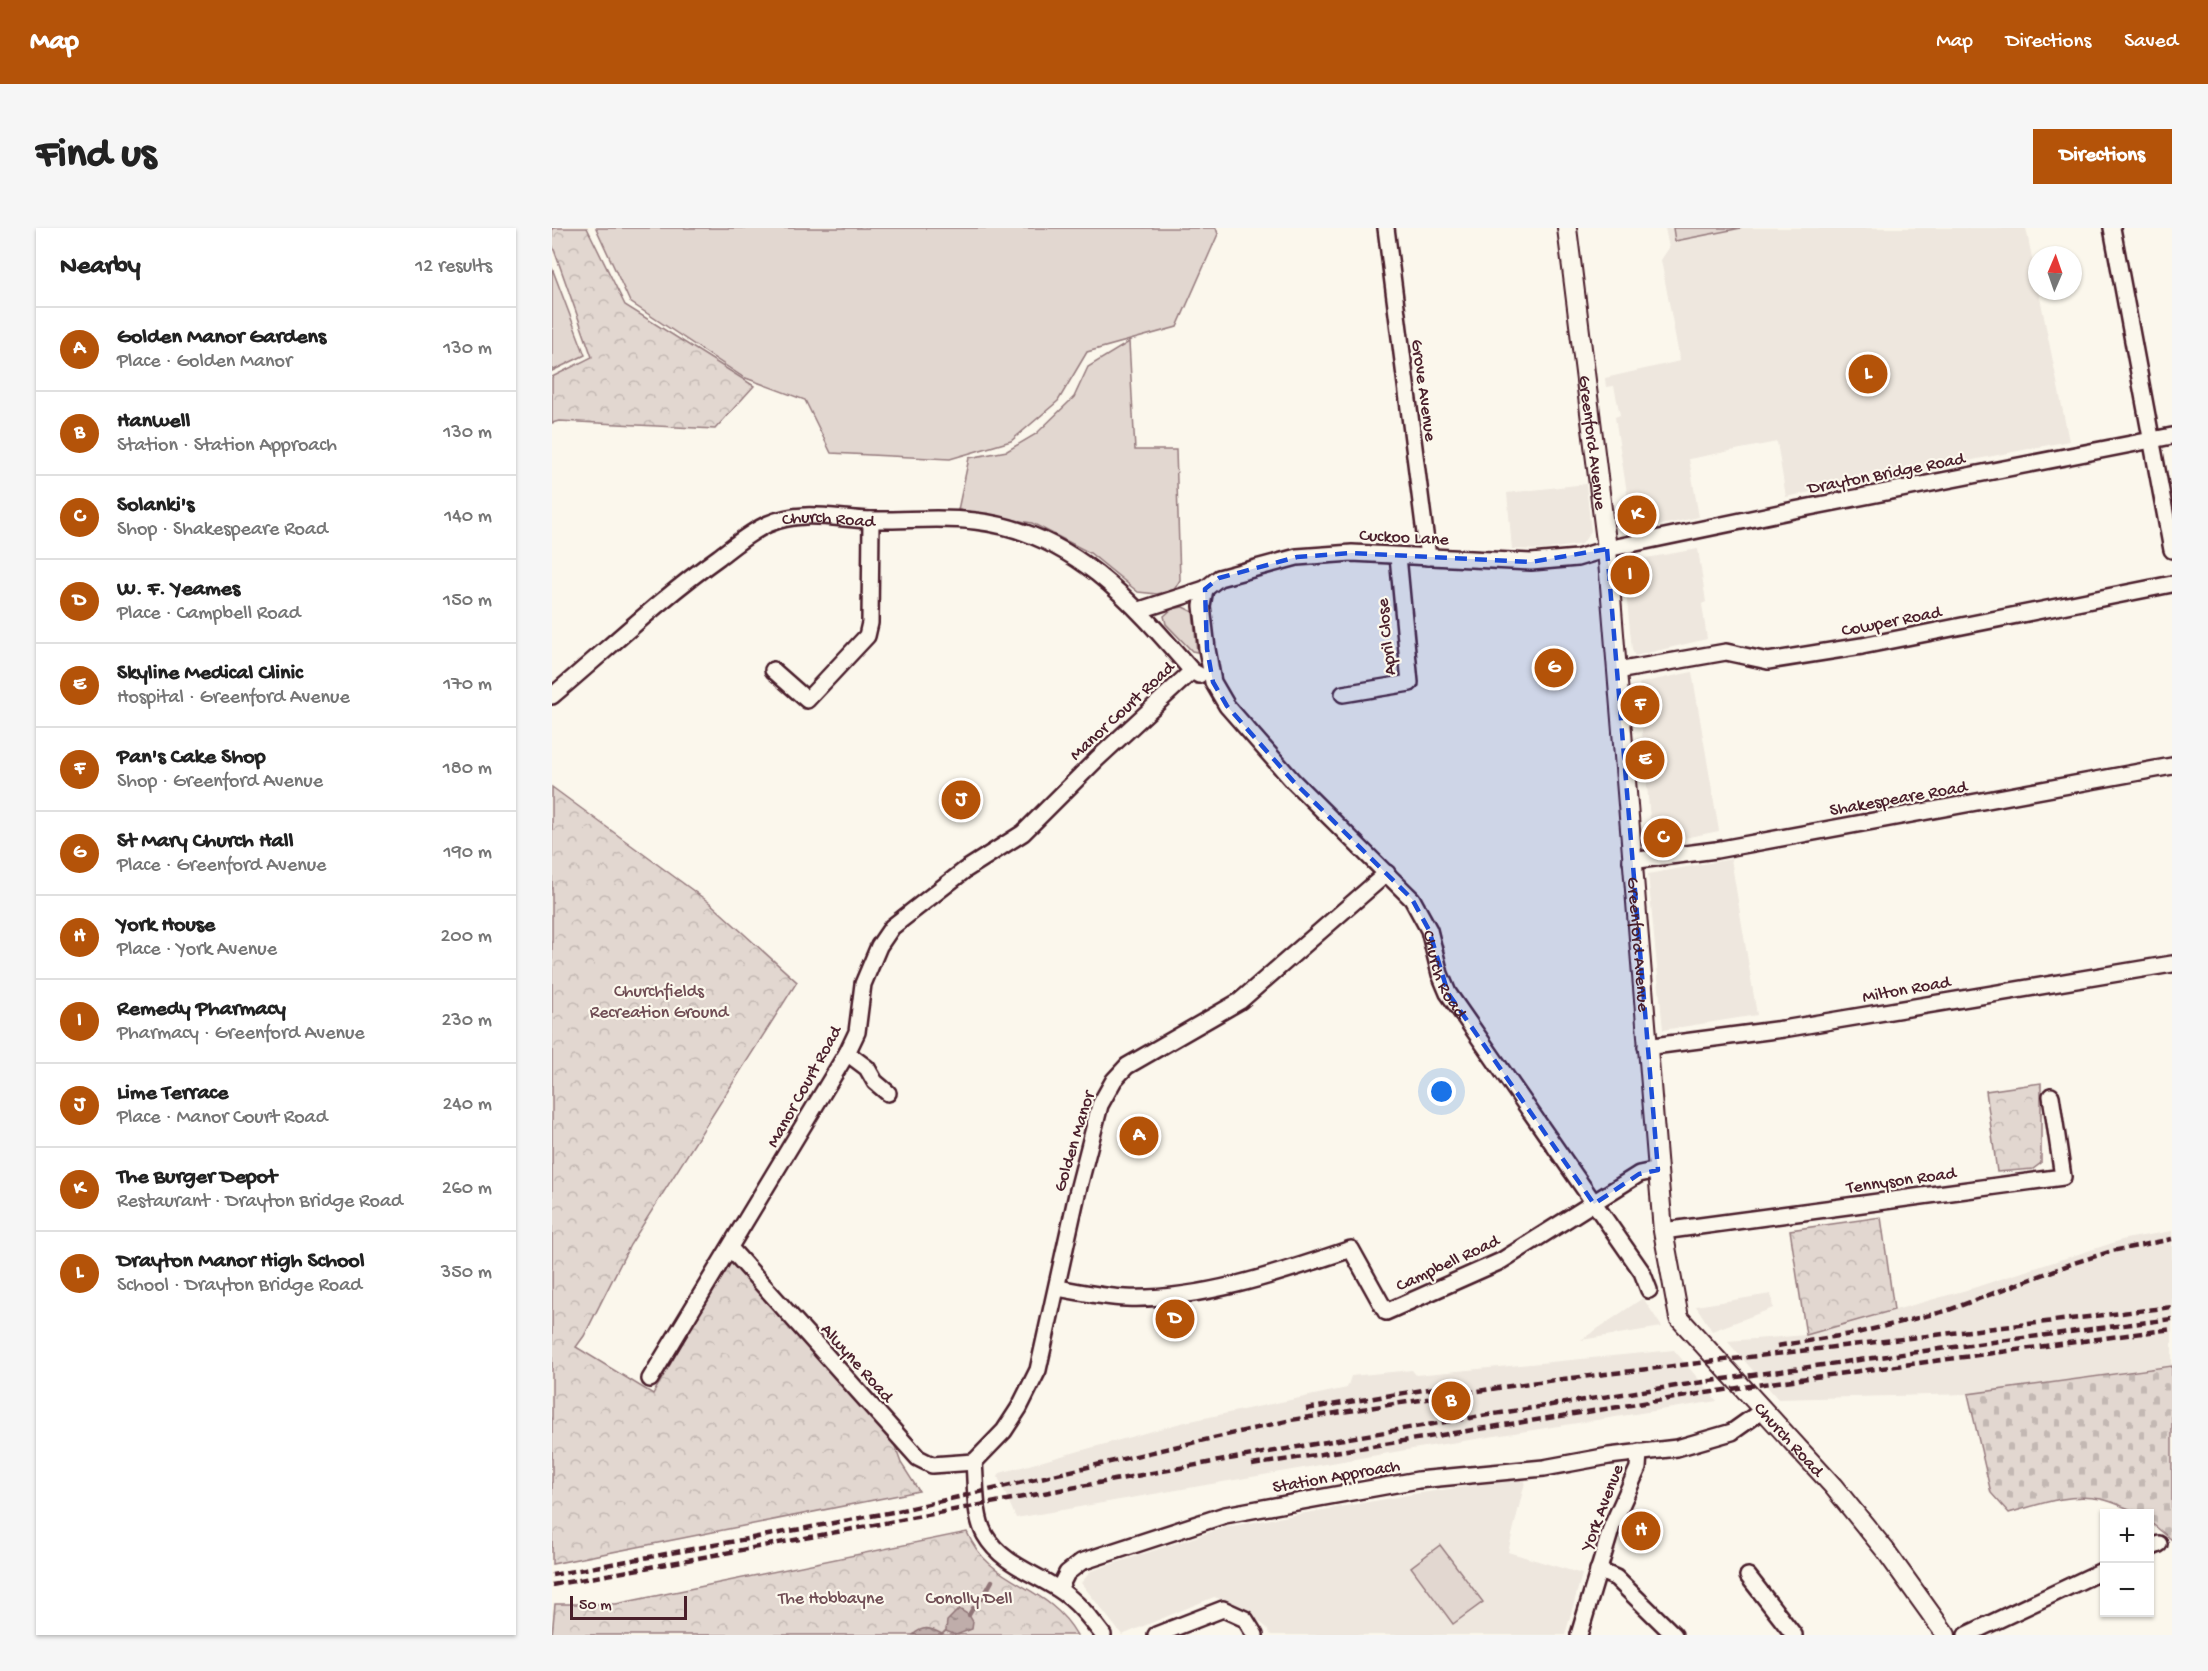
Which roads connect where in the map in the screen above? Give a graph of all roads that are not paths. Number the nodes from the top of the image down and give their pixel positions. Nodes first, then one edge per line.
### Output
1 (1386, 228) edge
2 (1567, 228) edge
3 (2112, 228) edge
4 (2172, 436) edge
5 (2152, 440) junction
6 (871, 520) junction
7 (1607, 549) junction
8 (2172, 550) edge
9 (1398, 556) junction
10 (1428, 557) junction
11 (2172, 584) edge
12 (1205, 589) junction
13 (1140, 610) junction
14 (773, 670) dead end
15 (1192, 671) junction
16 (1617, 671) junction
17 (1213, 682) junction
18 (1343, 694) dead end
19 (552, 696) edge
20 (2172, 766) edge
21 (1631, 861) junction
22 (1387, 873) junction
23 (2172, 964) edge
24 (1646, 1047) junction
25 (847, 1053) junction
26 (888, 1093) dead end
27 (2051, 1096) dead end
28 (1658, 1170) junction
29 (1594, 1204) junction
30 (1663, 1231) junction
31 (730, 1248) junction
32 (1058, 1288) junction
33 (1649, 1290) dead end
34 (650, 1379) dead end
35 (1763, 1410) junction
36 (1640, 1452) junction
37 (974, 1462) junction
38 (1598, 1570) junction
39 (2100, 1572) edge
40 (1748, 1576) dead end
41 (1059, 1589) junction
42 (1103, 1635) edge
43 (1156, 1635) edge
44 (1255, 1635) edge
45 (1579, 1635) edge
46 (1674, 1635) edge
47 (1794, 1635) edge
48 (1946, 1635) edge
49 (1966, 1635) edge

1 - 10 street, Grove Avenue
2 - 7 street, Greenford Avenue
3 - 5 street
4 - 5 street, Drayton Bridge Road
5 - 7 street, Drayton Bridge Road
5 - 8 street
6 - 13 street, Church Road
6 - 14 street
6 - 19 street, Church Road
7 - 10 street, Cuckoo Lane
7 - 16 street, Greenford Avenue
9 - 10 street, Cuckoo Lane
9 - 12 street, Cuckoo Lane
9 - 18 street, April Close
11 - 16 street, Cowper Road
12 - 13 street
12 - 17 street, Church Road
13 - 15 street, Church Road
15 - 17 street, Church Road
15 - 25 street, Manor Court Road
16 - 21 street, Greenford Avenue
17 - 22 street, Church Road
20 - 21 street, Shakespeare Road
21 - 24 street, Greenford Avenue
22 - 29 street, Church Road
22 - 32 street, Golden Manor
23 - 24 street, Milton Road
24 - 28 street, Greenford Avenue
25 - 26 street
25 - 31 street, Manor Court Road
27 - 30 street, Tennyson Road
28 - 29 street, Campbell Road
28 - 30 street, Greenford Avenue
29 - 32 street, Campbell Road
29 - 33 street, Church Road
30 - 35 street, Church Road
31 - 34 street, Manor Court Road
31 - 37 street, Alwyne Road
32 - 37 street, Golden Manor
35 - 36 street, York Avenue
35 - 48 street, Church Road
36 - 38 street, York Avenue
36 - 41 street, Station Approach
37 - 41 street
38 - 45 street, York Avenue
38 - 46 street
39 - 49 street
40 - 47 street
41 - 42 street
43 - 44 street

